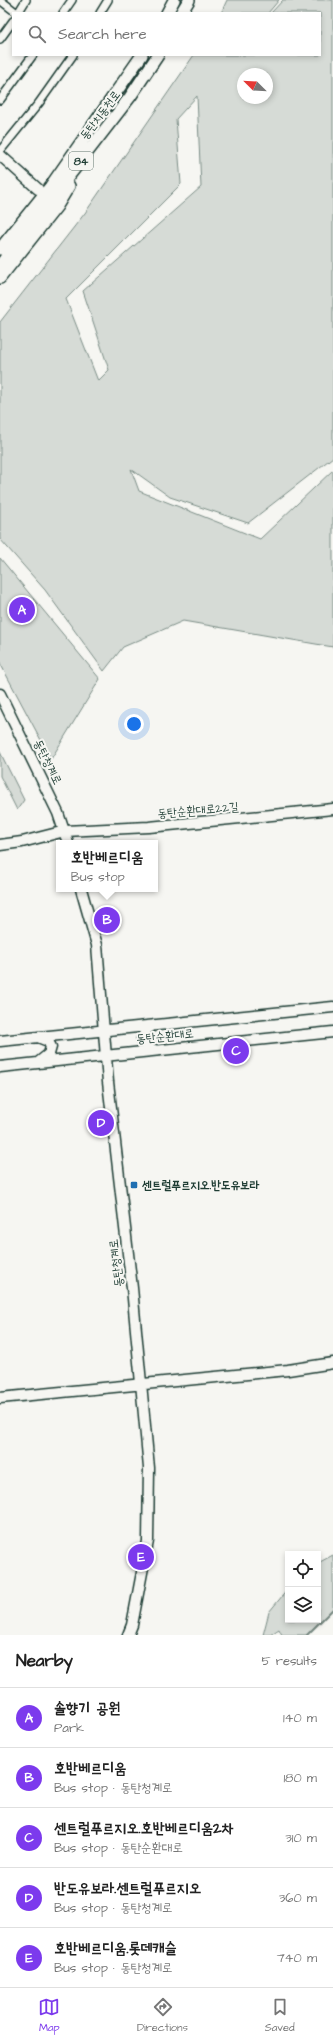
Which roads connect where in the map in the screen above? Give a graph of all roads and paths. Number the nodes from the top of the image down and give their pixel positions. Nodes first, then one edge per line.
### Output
1 (0, 0) edge
2 (26, 0) edge
3 (72, 0) edge
4 (108, 0) edge
5 (174, 0) edge
6 (189, 0) edge
7 (17, 12) edge
8 (19, 12) edge
9 (64, 12) edge
10 (101, 12) edge
11 (168, 12) edge
12 (183, 12) edge
13 (12, 22) edge
14 (0, 39) edge
15 (32, 56) edge
16 (72, 56) edge
17 (141, 56) edge
18 (157, 56) edge
19 (0, 100) edge
20 (86, 132) junction
21 (94, 144) junction
22 (0, 151) edge
23 (0, 155) edge
24 (38, 189) junction
25 (0, 238) edge
26 (0, 249) edge
27 (0, 265) edge
28 (0, 278) edge
29 (0, 694) edge
30 (333, 809) edge
31 (65, 831) junction
32 (67, 840) edge
33 (0, 845) edge
34 (82, 892) edge
35 (333, 1007) edge
36 (154, 1025) junction
37 (104, 1030) junction
38 (333, 1032) edge
39 (37, 1037) junction
40 (0, 1041) edge
41 (158, 1050) junction
42 (105, 1055) junction
43 (37, 1062) junction
44 (0, 1067) edge
45 (333, 1363) edge
46 (142, 1384) junction
47 (0, 1398) edge
48 (128, 1635) edge

1 - 7 street
2 - 8 street
3 - 9 street
4 - 10 street
5 - 11 main road
6 - 12 main road
13 - 14 street
15 - 19 street
16 - 22 street
17 - 20 main road, 동탄치동천로 / 84
18 - 21 main road, 동탄치동천로 / 84
20 - 24 main road
20 - 26 main road, 동탄치동천로 / 84
21 - 27 main road, 동탄치동천로 / 84
21 - 28 main road
23 - 24 street
24 - 25 main road
29 - 31 street, 동탄청계로
30 - 31 street, 동탄순환대로22길
31 - 32 street, 동탄청계로
31 - 33 street, 동탄순환대로22길
34 - 37 street, 동탄청계로
35 - 36 street, 동탄순환대로
36 - 37 street, 동탄순환대로
36 - 41 street
37 - 39 street, 동탄순환대로
37 - 42 street, 동탄청계로
38 - 41 street, 동탄순환대로
39 - 40 street, 동탄순환대로
39 - 43 street
41 - 42 street, 동탄순환대로
42 - 43 street, 동탄순환대로
42 - 46 street, 동탄청계로
43 - 44 street, 동탄순환대로
45 - 46 street
46 - 47 street
46 - 48 street, 동탄청계로

